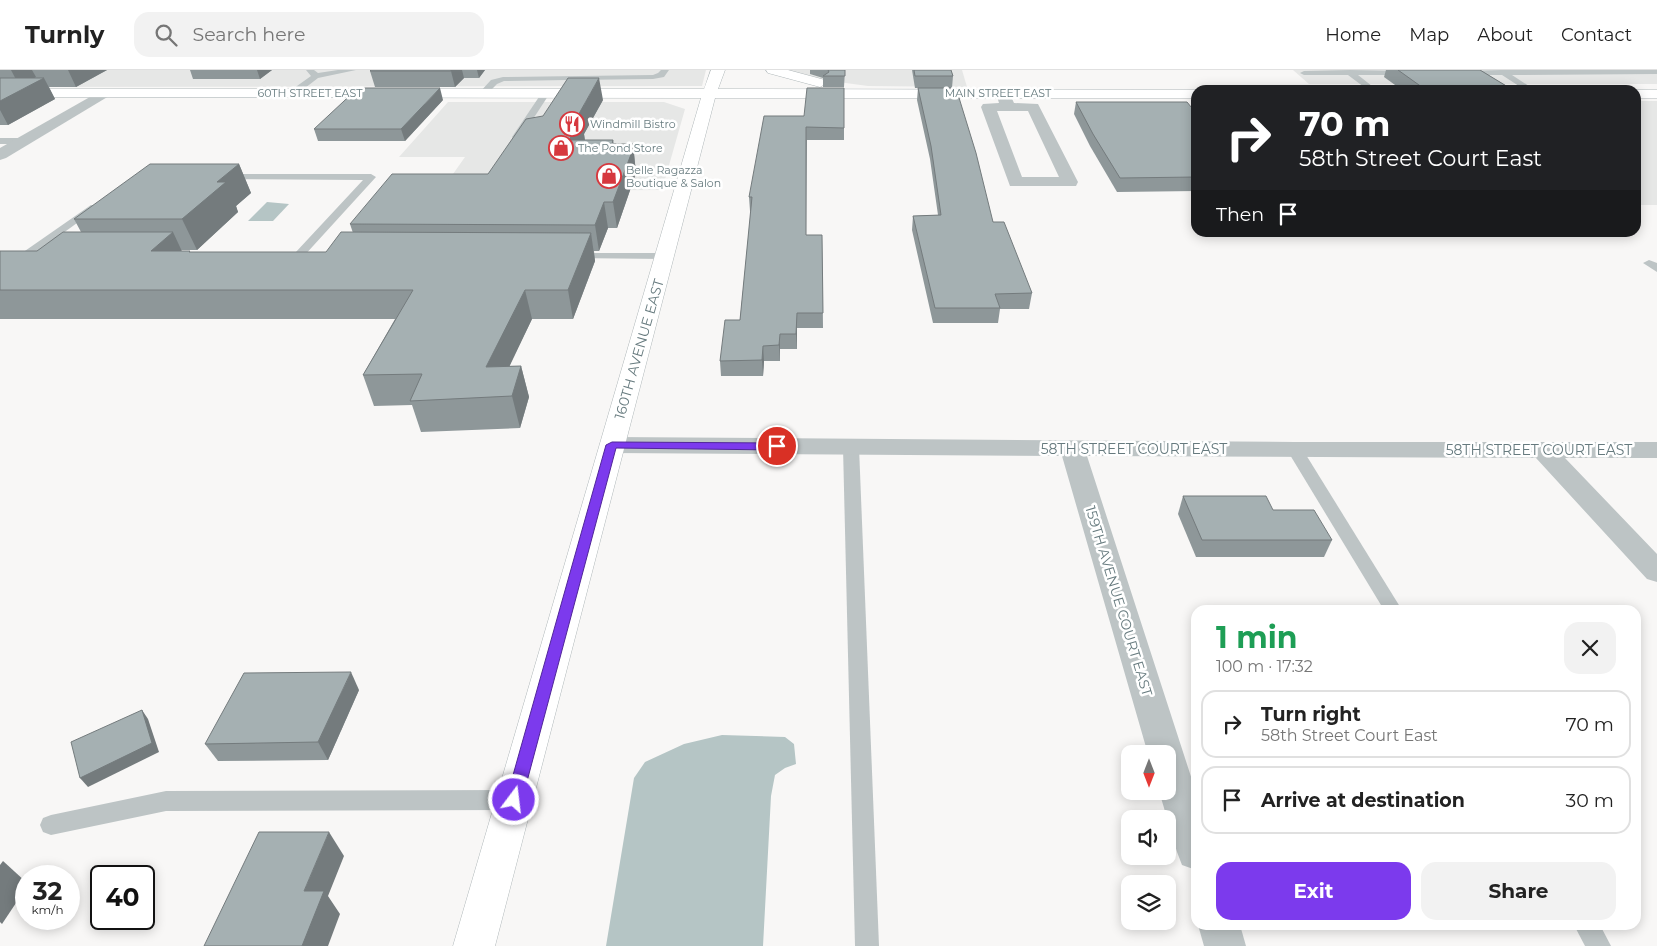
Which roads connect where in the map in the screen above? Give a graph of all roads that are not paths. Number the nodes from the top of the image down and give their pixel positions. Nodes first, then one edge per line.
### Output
1 (352, 70) edge
2 (665, 70) edge
3 (773, 70) edge
4 (1349, 71) edge
5 (1500, 71) edge
6 (1578, 71) edge
7 (1657, 72) edge
8 (313, 73) edge
9 (1304, 73) dead end
10 (1417, 73) edge
11 (1455, 73) edge
12 (572, 78) junction
13 (714, 82) edge
14 (34, 85) edge
15 (1367, 85) edge
16 (1523, 85) edge
17 (0, 93) edge
18 (20, 93) junction
19 (104, 93) junction
20 (293, 93) junction
21 (483, 93) junction
22 (546, 93) junction
23 (563, 93) junction
24 (891, 93) junction
25 (1191, 94) edge
26 (1641, 94) edge
27 (1657, 94) edge
28 (1005, 100) junction
29 (0, 141) edge
30 (23, 141) junction
31 (511, 147) edge
32 (0, 155) edge
33 (207, 177) edge
34 (98, 203) edge
35 (46, 255) edge
36 (318, 256) edge
37 (566, 256) edge
38 (664, 256) junction
39 (612, 445) junction
40 (851, 447) junction
41 (1072, 448) junction
42 (1295, 450) junction
43 (1544, 450) junction
44 (1657, 450) edge
45 (1657, 572) edge
46 (1390, 605) edge
47 (1163, 745) edge
48 (1176, 786) edge
49 (514, 800) junction
50 (51, 825) dead end
51 (1191, 835) edge
52 (1220, 930) edge
53 (1589, 930) edge
54 (474, 946) edge
55 (867, 946) edge
56 (1225, 946) edge
57 (1599, 946) edge

1 - 8 lane
2 - 12 lane
3 - 24 street
4 - 9 lane
4 - 10 lane
4 - 15 lane
5 - 6 lane
5 - 11 lane
5 - 16 lane
6 - 7 lane
8 - 20 lane
12 - 21 lane
12 - 23 lane
13 - 23 street, 60TH STREET EAST
13 - 24 street, MAIN STREET EAST
13 - 38 street, 160TH AVENUE EAST
14 - 18 lane
17 - 18 street, 60TH STREET EAST
18 - 19 street, 60TH STREET EAST
19 - 20 street, 60TH STREET EAST
19 - 30 street
20 - 21 street, 60TH STREET EAST
21 - 22 street, 60TH STREET EAST
22 - 23 street, 60TH STREET EAST
22 - 31 lane
24 - 28 street, MAIN STREET EAST
25 - 28 street, MAIN STREET EAST
26 - 27 street
28 - 28 street
29 - 30 lane
30 - 32 street
33 - 36 lane
34 - 35 lane
37 - 38 lane
38 - 39 street, 160TH AVENUE EAST
39 - 40 street, 58TH STREET COURT EAST
39 - 49 street, 160TH AVENUE EAST
40 - 41 street, 58TH STREET COURT EAST
40 - 55 lane
41 - 42 street, 58TH STREET COURT EAST
41 - 47 street, 159TH AVENUE COURT EAST
42 - 43 street, 58TH STREET COURT EAST
42 - 46 lane
43 - 44 street, 58TH STREET COURT EAST
43 - 45 street
48 - 51 street
49 - 50 lane
49 - 54 street, 160TH AVENUE EAST
52 - 56 street
53 - 57 lane

